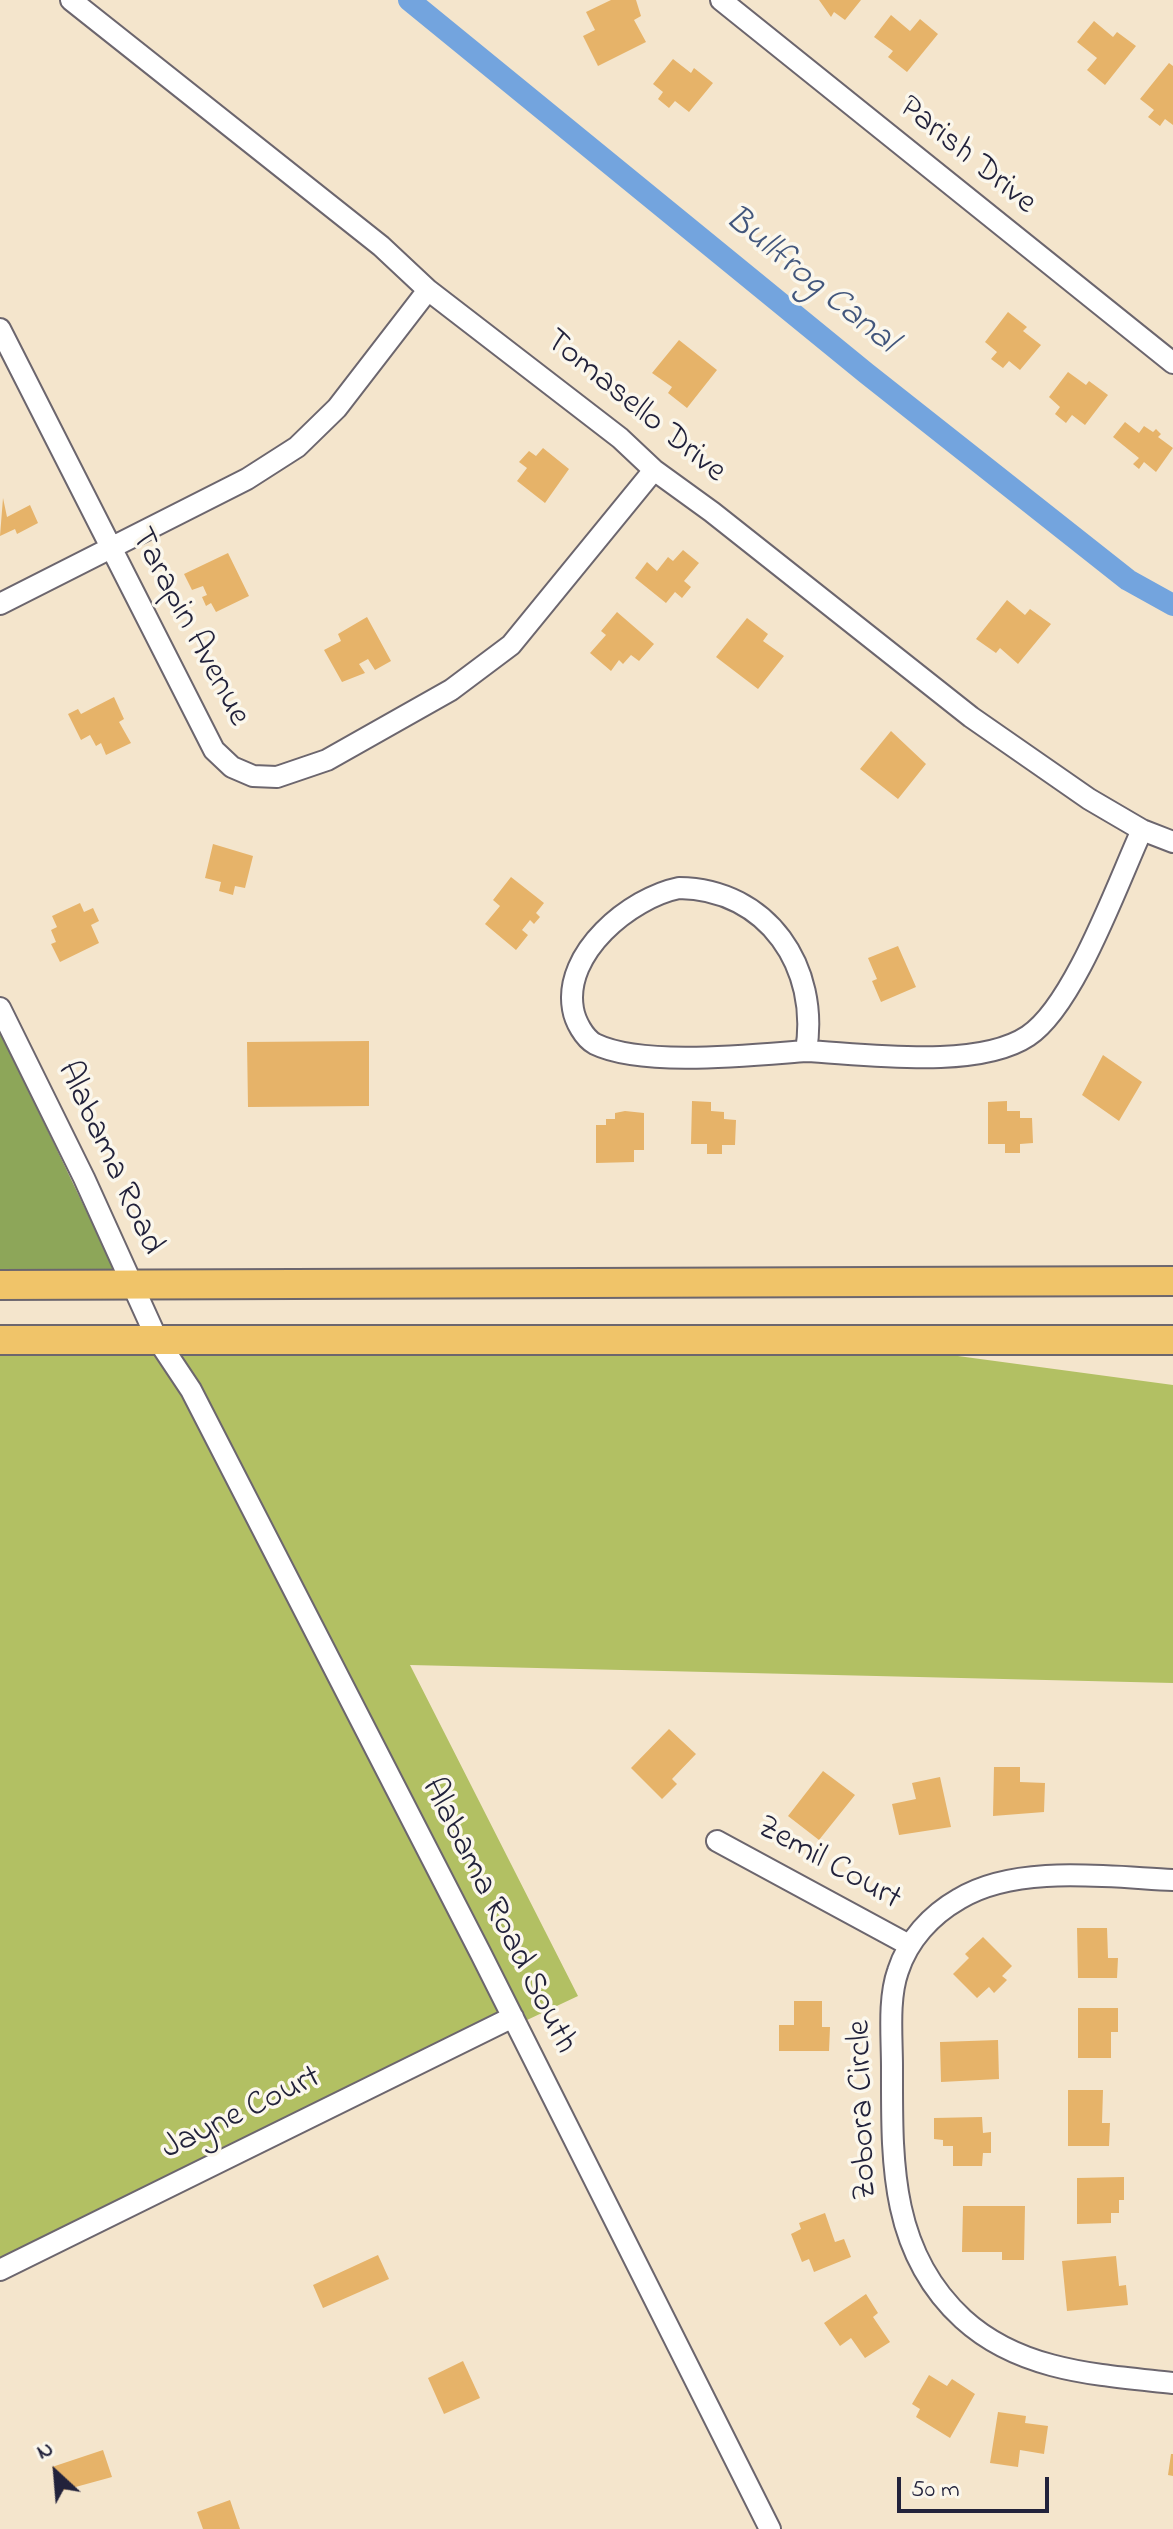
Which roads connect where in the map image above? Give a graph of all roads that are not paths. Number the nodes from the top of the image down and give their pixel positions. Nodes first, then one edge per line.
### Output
1 (71, 0) edge
2 (721, 0) edge
3 (428, 290) junction
4 (0, 329) edge
5 (1173, 363) edge
6 (654, 470) junction
7 (111, 549) junction
8 (0, 604) edge
9 (1142, 830) junction
10 (1173, 842) edge
11 (0, 1008) edge
12 (806, 1051) junction
13 (1173, 1281) edge
14 (132, 1284) junction
15 (0, 1285) edge
16 (157, 1339) junction
17 (0, 1340) edge
18 (1173, 1340) edge
19 (717, 1841) dead end
20 (1173, 1880) edge
21 (909, 1945) junction
22 (513, 2017) junction
23 (0, 2270) edge
24 (1173, 2383) edge
25 (770, 2529) edge

1 - 3 street, Tomasello Drive
2 - 5 street, Parish Drive
3 - 6 street, Tomasello Drive
3 - 7 street
4 - 7 street, Tarapin Avenue
6 - 7 street, Tarapin Avenue
6 - 9 street, Tomasello Drive
7 - 8 street
9 - 10 street, Tomasello Drive
9 - 12 street
11 - 14 street, Alabama Road
12 - 12 street
13 - 14 highway
14 - 15 highway
14 - 16 street, Alabama Road
16 - 17 highway
16 - 18 highway
16 - 22 street, Alabama Road South
19 - 21 street, Zemil Court
20 - 21 street, Zobora Circle
21 - 24 street, Zobora Circle
22 - 23 street, Jayne Court
22 - 25 street, Alabama Road South

